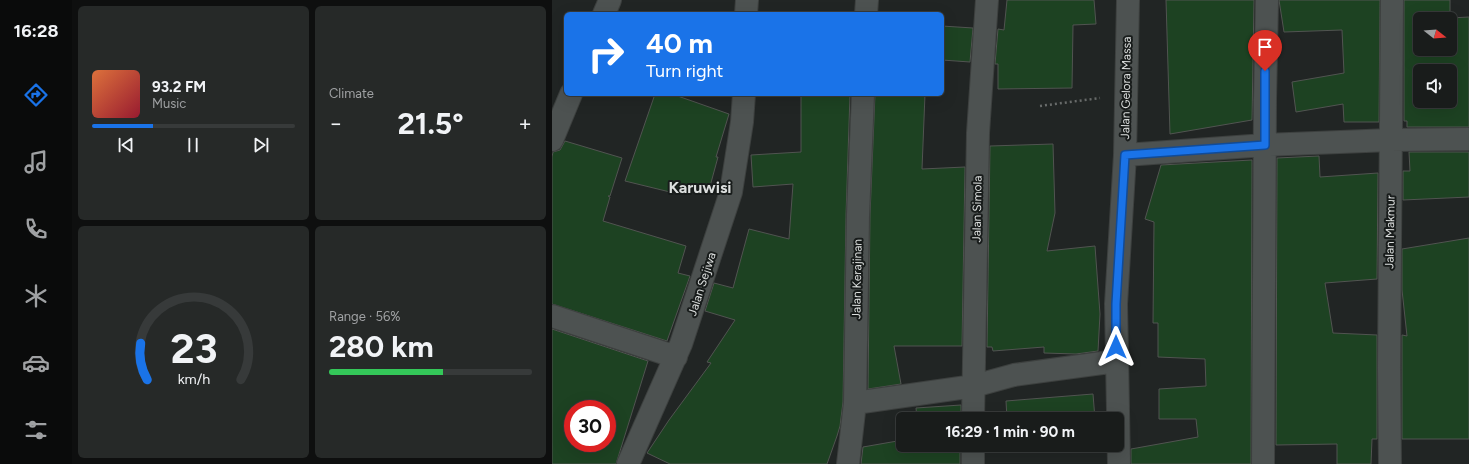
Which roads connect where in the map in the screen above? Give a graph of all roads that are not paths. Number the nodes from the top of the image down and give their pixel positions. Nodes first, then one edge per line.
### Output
1 (610, 0) edge
2 (747, 0) edge
3 (867, 0) edge
4 (986, 0) edge
5 (1128, 0) edge
6 (1267, 0) edge
7 (1392, 0) edge
8 (605, 12) edge
9 (746, 12) edge
10 (866, 12) edge
11 (569, 96) edge
12 (744, 96) edge
13 (863, 96) edge
14 (1469, 139) edge
15 (552, 140) edge
16 (1391, 140) junction
17 (1265, 145) junction
18 (1125, 155) junction
19 (552, 316) edge
20 (676, 357) junction
21 (1117, 362) junction
22 (974, 386) junction
23 (855, 403) junction
24 (973, 412) edge
25 (973, 452) edge
26 (628, 464) edge
27 (848, 464) edge
28 (973, 464) edge
29 (1119, 464) edge
30 (1263, 464) edge
31 (1390, 464) edge

1 - 8 street
2 - 9 street
3 - 10 street
4 - 22 street, Jalan Simola
5 - 18 street, Jalan Gelora Massa
6 - 17 street
7 - 16 street, Jalan Makmur
11 - 15 street
12 - 20 street, Jalan Sejiwa
13 - 23 street, Jalan Kerajinan
14 - 16 street
16 - 17 street
16 - 31 street, Jalan Makmur
17 - 18 street
17 - 30 street
18 - 21 street, Jalan Gelora Massa
19 - 20 street
20 - 26 street, Jalan Sejiwa
21 - 22 street
21 - 29 street, Jalan Gelora Massa
22 - 23 street
22 - 24 street, Jalan Simola
23 - 27 street, Jalan Kerajinan
25 - 28 street

